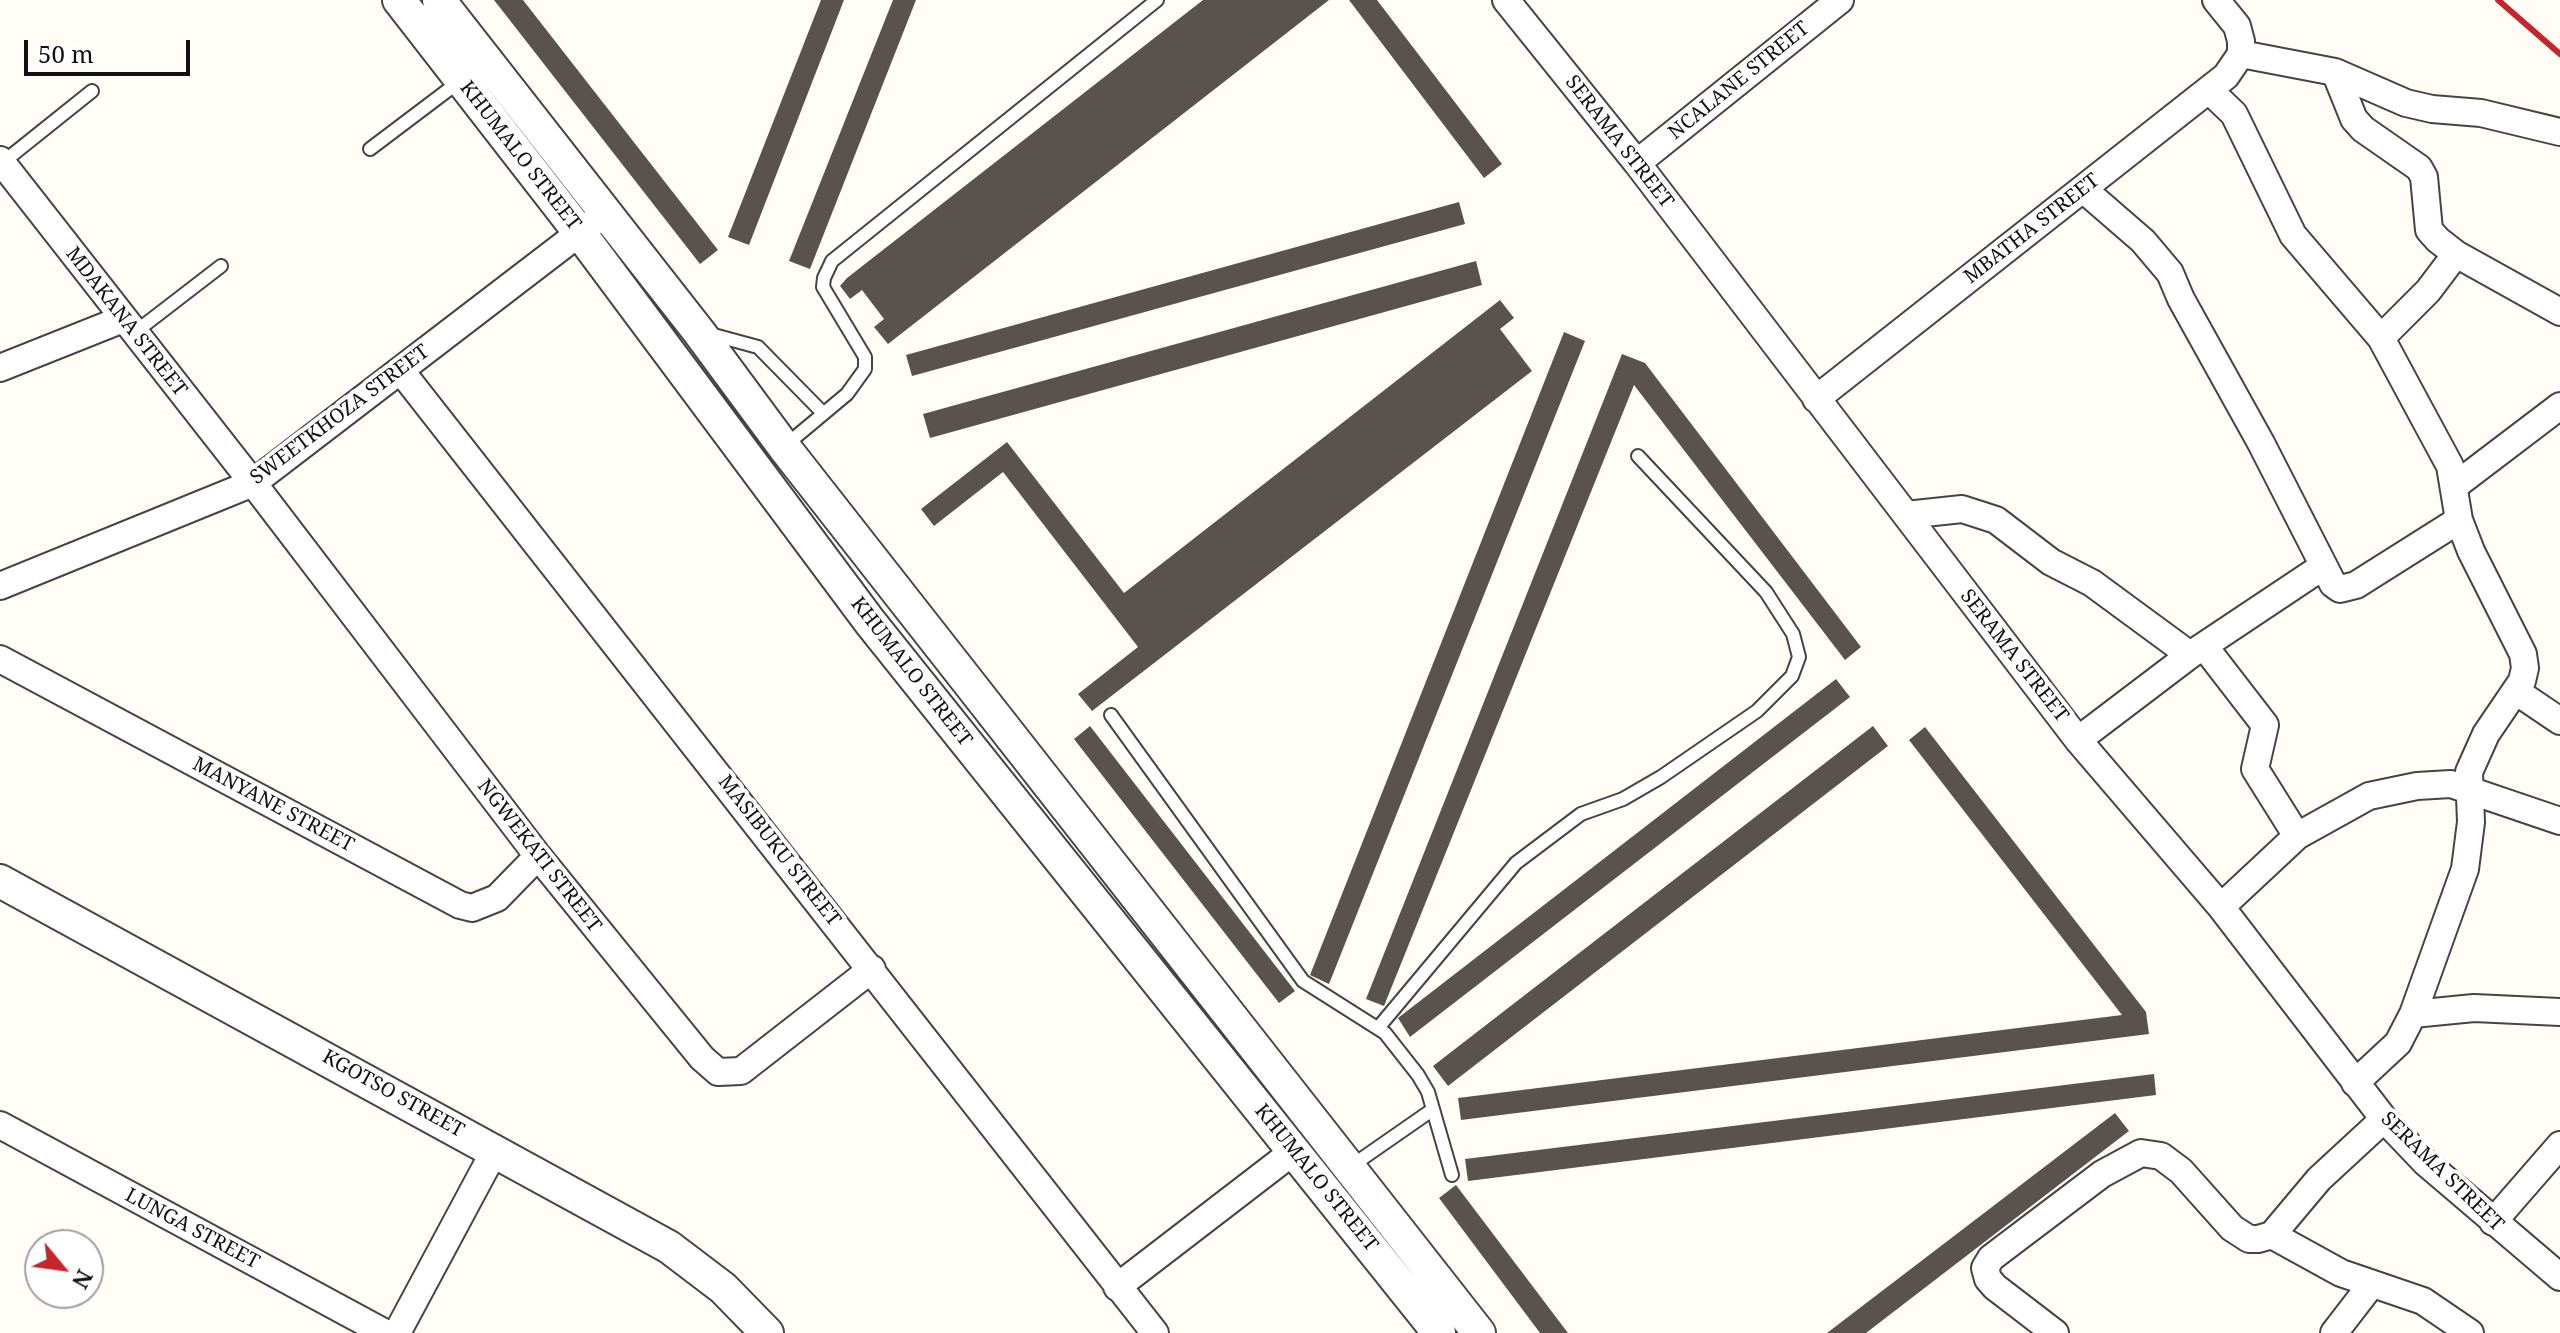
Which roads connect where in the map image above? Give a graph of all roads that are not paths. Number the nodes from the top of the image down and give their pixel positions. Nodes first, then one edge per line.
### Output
1 (399, 0) edge
2 (439, 0) edge
3 (1157, 0) edge
4 (1506, 0) edge
5 (1840, 0) edge
6 (2216, 0) edge
7 (2241, 54) junction
8 (2335, 72) junction
9 (461, 80) junction
10 (2209, 90) junction
11 (92, 91) dead end
12 (2560, 132) edge
13 (370, 149) dead end
14 (1, 161) edge
15 (1637, 163) junction
16 (2083, 189) junction
17 (606, 213) junction
18 (580, 233) junction
19 (2456, 254) junction
20 (221, 266) dead end
21 (2560, 312) edge
22 (129, 326) junction
23 (699, 332) junction
24 (2381, 338) junction
25 (0, 368) edge
26 (401, 371) junction
27 (1816, 399) junction
28 (2560, 406) edge
29 (823, 413) junction
30 (784, 447) junction
31 (1638, 456) dead end
32 (253, 483) junction
33 (2456, 485) junction
34 (1906, 515) junction
35 (2459, 520) junction
36 (2322, 567) junction
37 (0, 586) edge
38 (2197, 650) junction
39 (0, 659) edge
40 (2517, 692) junction
41 (1111, 715) dead end
42 (2560, 721) edge
43 (2078, 740) junction
44 (2469, 788) junction
45 (2560, 821) edge
46 (2297, 836) junction
47 (538, 856) junction
48 (0, 881) edge
49 (2221, 907) junction
50 (872, 969) junction
51 (2560, 1012) edge
52 (2413, 1014) junction
53 (1378, 1028) junction
54 (2355, 1083) junction
55 (1432, 1110) junction
56 (2384, 1119) junction
57 (0, 1125) edge
58 (2560, 1145) edge
59 (495, 1150) junction
60 (1294, 1151) junction
61 (1350, 1167) junction
62 (1452, 1175) dead end
63 (2493, 1222) junction
64 (1358, 1230) junction
65 (2272, 1235) junction
66 (1418, 1254) junction
67 (2560, 1277) edge
68 (2371, 1285) junction
69 (1117, 1287) junction
70 (385, 1333) edge
71 (397, 1333) edge
72 (767, 1333) edge
73 (1155, 1333) edge
74 (1439, 1333) edge
75 (1479, 1333) edge
76 (2055, 1333) edge
77 (2334, 1333) edge
78 (2470, 1333) edge

1 - 9 street, KHUMALO STREET
2 - 17 street, KHUMALO STREET
3 - 29 lane
4 - 15 street, SERAMA STREET
5 - 15 street, NCALANE STREET
6 - 7 street
7 - 8 street
7 - 10 street, MBATHA STREET
8 - 12 street
8 - 19 street
9 - 13 lane
9 - 18 street, KHUMALO STREET
10 - 16 street, MBATHA STREET
10 - 24 street
11 - 14 lane
14 - 22 street, MDAKANA STREET
15 - 27 street, SERAMA STREET
16 - 27 street, MBATHA STREET
16 - 36 street
17 - 18 street, SWEETKHOZA STREET
17 - 23 street, KHUMALO STREET
18 - 26 street, SWEETKHOZA STREET
18 - 60 street, KHUMALO STREET
19 - 21 street
19 - 24 street
20 - 22 lane
22 - 25 street
22 - 32 street, MDAKANA STREET
23 - 29 lane
23 - 30 street, KHUMALO STREET
24 - 33 street
26 - 32 street, SWEETKHOZA STREET
26 - 50 street, MASIBUKU STREET
27 - 34 street, SERAMA STREET
28 - 33 street
29 - 30 lane
30 - 61 street, KHUMALO STREET
31 - 53 lane
32 - 37 street, SWEETKHOZA STREET
32 - 47 street, NGWEKATI STREET
33 - 35 street
34 - 38 street
34 - 43 street, SERAMA STREET
35 - 36 street
35 - 40 street
36 - 38 street
38 - 43 street
38 - 46 street
39 - 47 street, MANYANE STREET
40 - 42 street
40 - 44 street
41 - 53 lane
43 - 49 street, SERAMA STREET
44 - 45 street
44 - 46 street
44 - 52 street
46 - 49 street
47 - 50 street, NGWEKATI STREET
48 - 59 street, KGOTSO STREET
49 - 54 street, SERAMA STREET
50 - 69 street, MASIBUKU STREET
51 - 52 street
52 - 54 street
53 - 55 lane
54 - 56 street, SERAMA STREET
55 - 61 lane
55 - 62 lane
56 - 63 street, SERAMA STREET
56 - 65 street
57 - 70 street, LUNGA STREET
58 - 63 street
59 - 71 street
59 - 72 street, KGOTSO STREET
60 - 64 street, KHUMALO STREET
60 - 69 street
61 - 66 street, KHUMALO STREET
63 - 67 street, SERAMA STREET
64 - 66 street
64 - 74 street, KHUMALO STREET
65 - 68 street
65 - 76 street
66 - 75 street, KHUMALO STREET
68 - 77 street
68 - 78 street
69 - 73 street, MASIBUKU STREET

